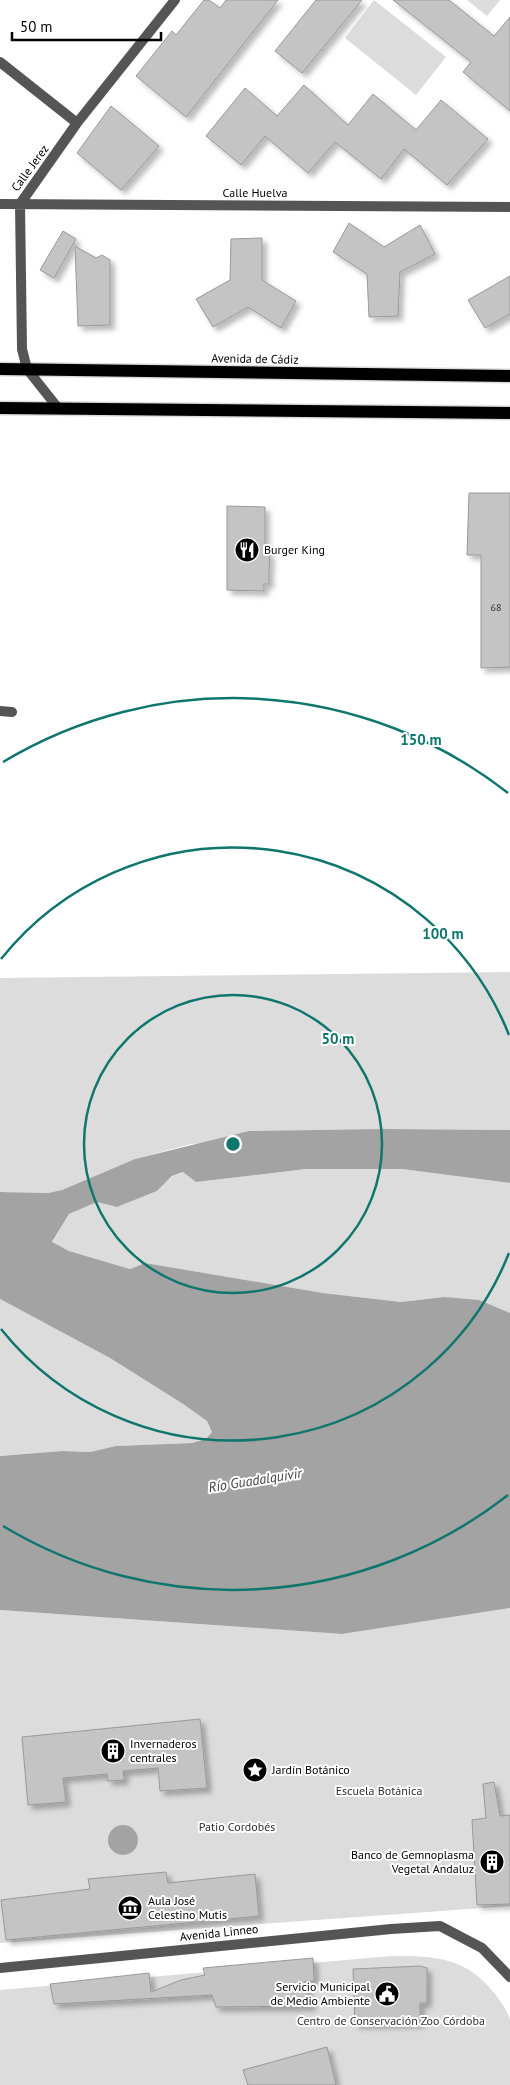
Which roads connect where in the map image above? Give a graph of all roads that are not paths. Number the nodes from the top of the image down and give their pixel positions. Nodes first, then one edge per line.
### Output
1 (175, 0) edge
2 (0, 62) edge
3 (77, 123) junction
4 (0, 204) edge
5 (20, 204) junction
6 (510, 207) edge
7 (27, 369) junction
8 (0, 370) edge
9 (510, 376) edge
10 (0, 408) edge
11 (58, 408) junction
12 (510, 413) edge
13 (0, 712) edge
14 (12, 712) dead end
15 (0, 1968) edge
16 (510, 1977) edge

1 - 3 street, Calle Jerez
2 - 3 street
3 - 5 street, Calle Jerez
4 - 5 street, Calle Huelva
5 - 6 street, Calle Huelva
5 - 7 street, Calle Jerez
7 - 8 main road, Avenida de Cádiz
7 - 9 main road, Avenida de Cádiz
7 - 11 street, Calle Jerez
10 - 11 main road
11 - 12 main road
13 - 14 street
15 - 16 street, Avenida Linneo

